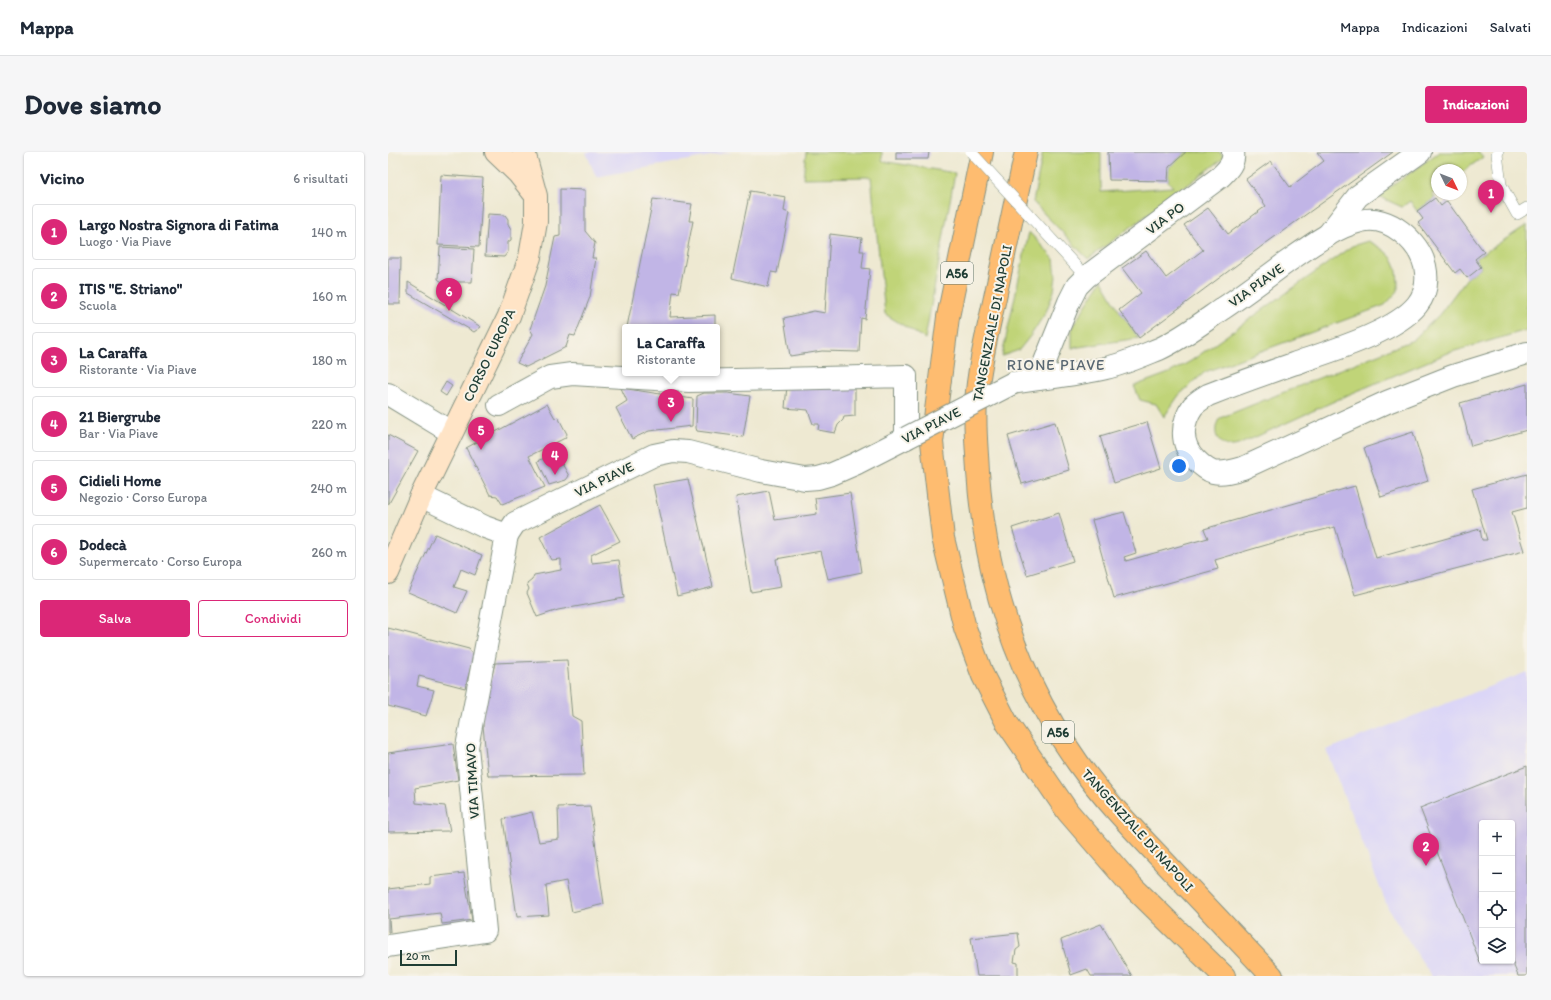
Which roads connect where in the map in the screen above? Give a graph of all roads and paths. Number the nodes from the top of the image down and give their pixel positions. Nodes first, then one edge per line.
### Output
1 (496, 152) edge
2 (524, 152) edge
3 (971, 152) edge
4 (982, 152) edge
5 (1026, 152) edge
6 (1233, 152) edge
7 (1420, 152) edge
8 (1498, 152) edge
9 (536, 196) junction
10 (1527, 208) edge
11 (1327, 236) junction
12 (1086, 277) junction
13 (1527, 353) edge
14 (1038, 379) junction
15 (388, 394) edge
16 (499, 405) dead end
17 (451, 432) junction
18 (906, 438) junction
19 (421, 496) junction
20 (507, 535) junction
21 (388, 573) edge
22 (388, 946) edge
23 (1224, 976) edge
24 (1272, 976) edge

1 - 9 main road
2 - 9 main road, CORSO EUROPA
3 - 12 lane, bridge
4 - 23 highway, A56
5 - 24 highway, TANGENZIALE DI NAPOLI / A56
6 - 12 street, VIA PO
7 - 11 street
8 - 10 lane
9 - 17 main road, CORSO EUROPA
11 - 13 street, VIA PIAVE
11 - 14 street, VIA PIAVE
12 - 14 street, VIA PO
14 - 18 street, VIA PIAVE, bridge
15 - 17 street
16 - 18 street
17 - 19 main road, CORSO EUROPA
18 - 20 street, VIA PIAVE
19 - 20 street
19 - 21 main road, CORSO EUROPA
20 - 22 street, VIA TIMAVO

